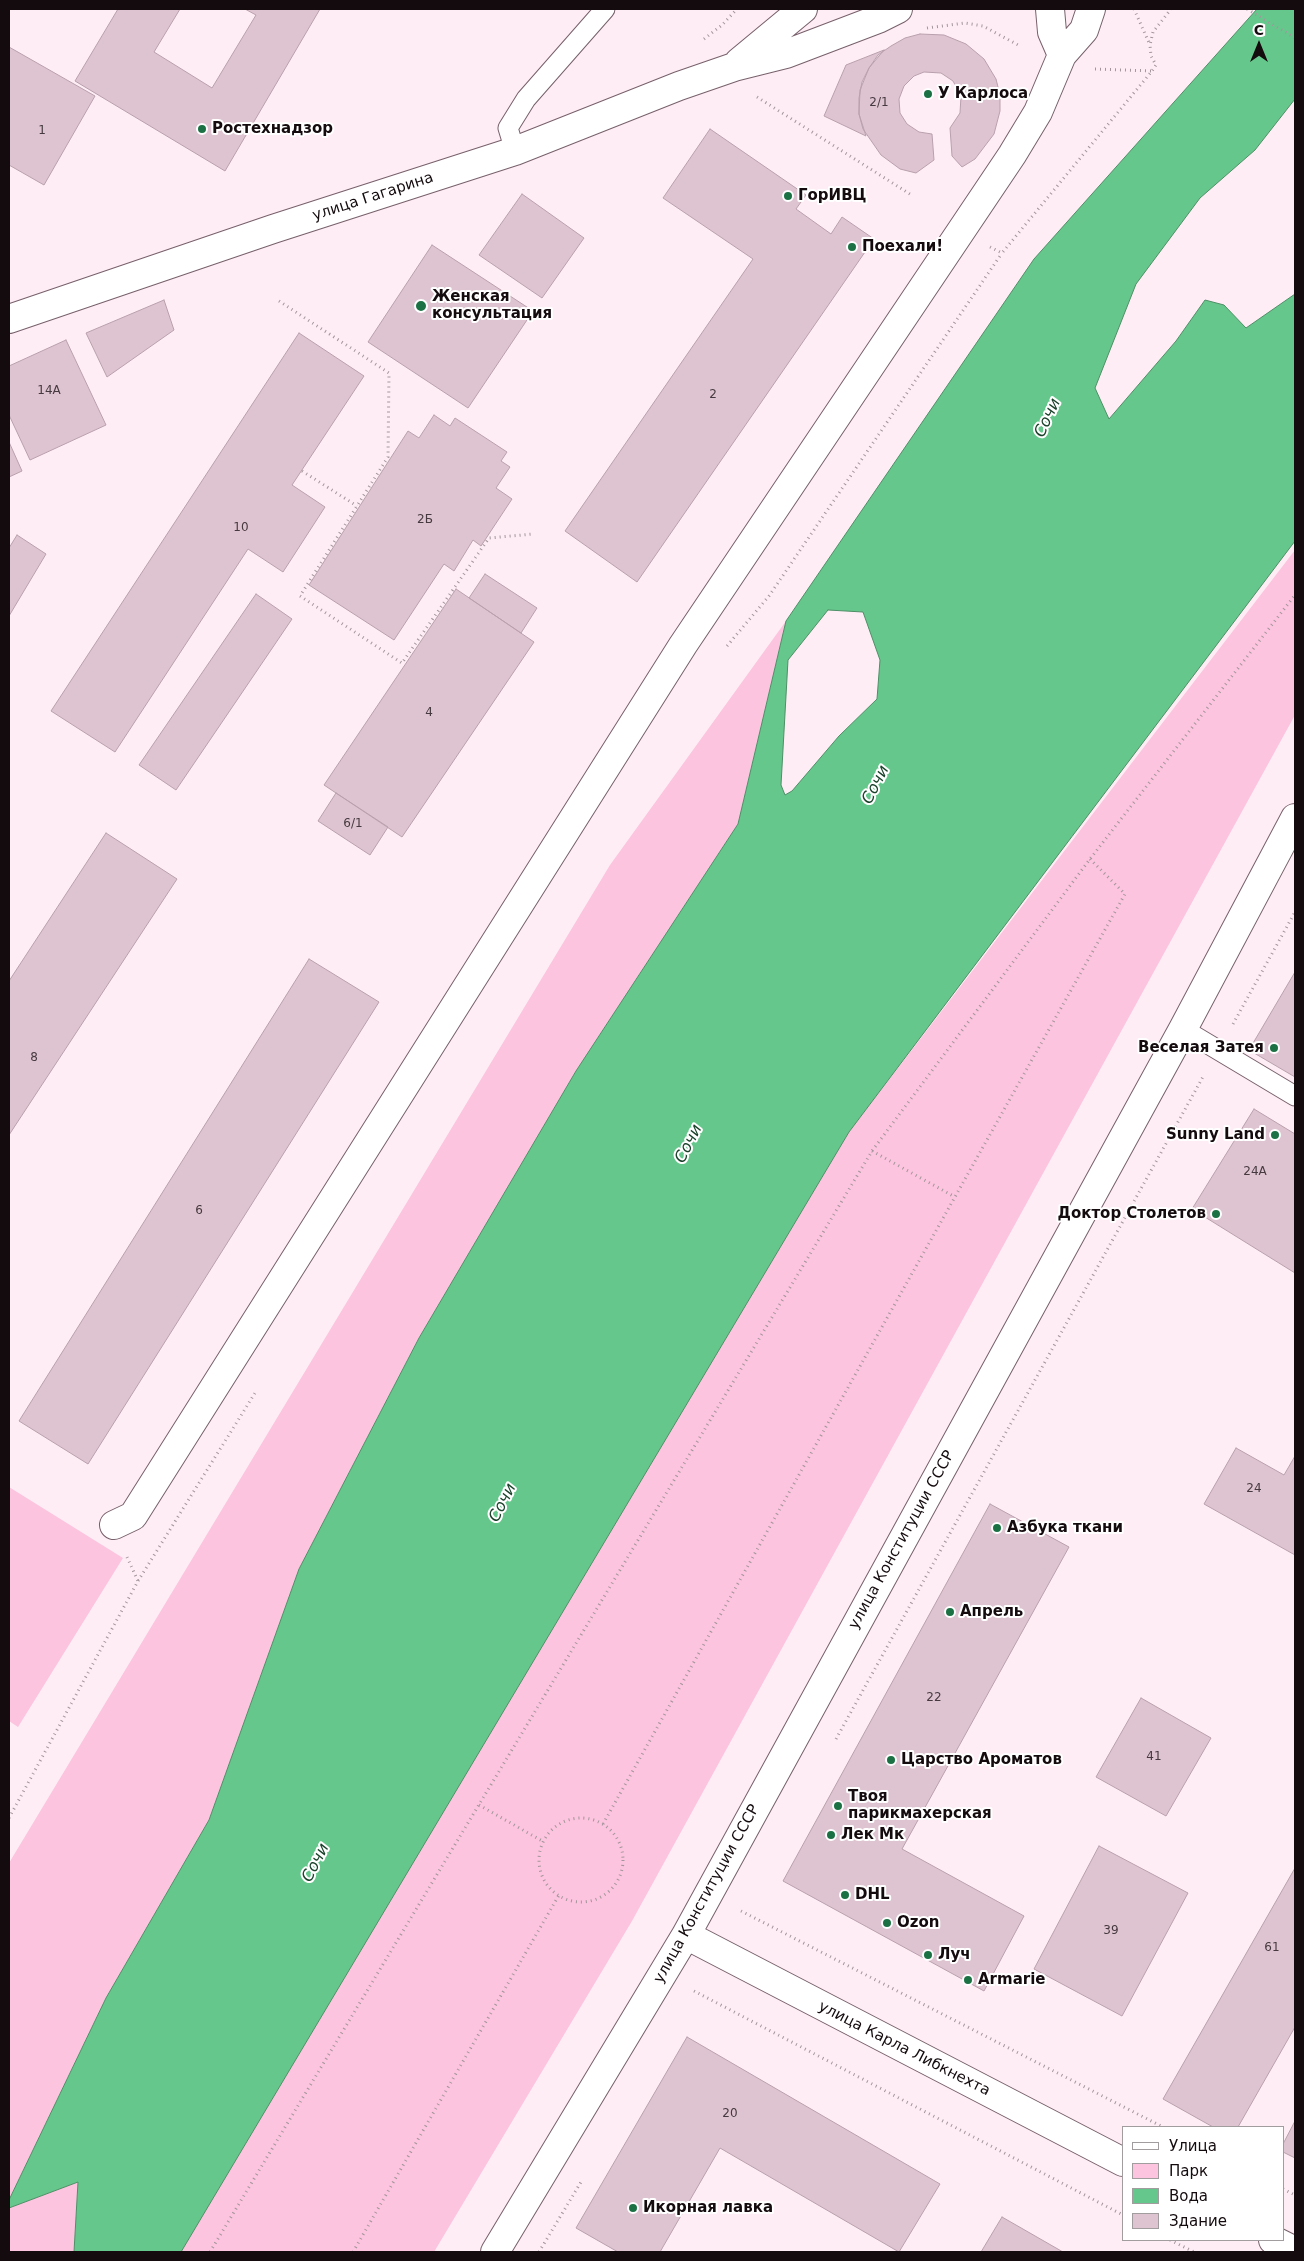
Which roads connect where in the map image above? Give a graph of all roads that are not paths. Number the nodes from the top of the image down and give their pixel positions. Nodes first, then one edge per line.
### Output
1 (605, 9) edge
2 (803, 9) edge
3 (898, 9) edge
4 (1050, 9) edge
5 (1091, 9) edge
6 (1060, 62) junction
7 (734, 67) junction
8 (515, 151) junction
9 (9, 318) edge
10 (1295, 818) edge
11 (1183, 1029) junction
12 (1295, 1096) edge
13 (114, 1525) dead end
14 (686, 1935) junction
15 (1122, 2161) edge
16 (1275, 2241) edge
17 (1295, 2251) edge
18 (495, 2252) edge

1 - 8 lane
2 - 7 main road
3 - 7 main road, улица Гагарина
4 - 6 main road
5 - 6 main road
6 - 13 main road
7 - 8 main road, улица Гагарина
8 - 9 main road, улица Гагарина
10 - 11 main road, улица Конституции СССР
11 - 12 lane
11 - 14 main road, улица Конституции СССР
14 - 15 main road, улица Карла Либкнехта
14 - 18 main road, улица Конституции СССР
16 - 17 main road

